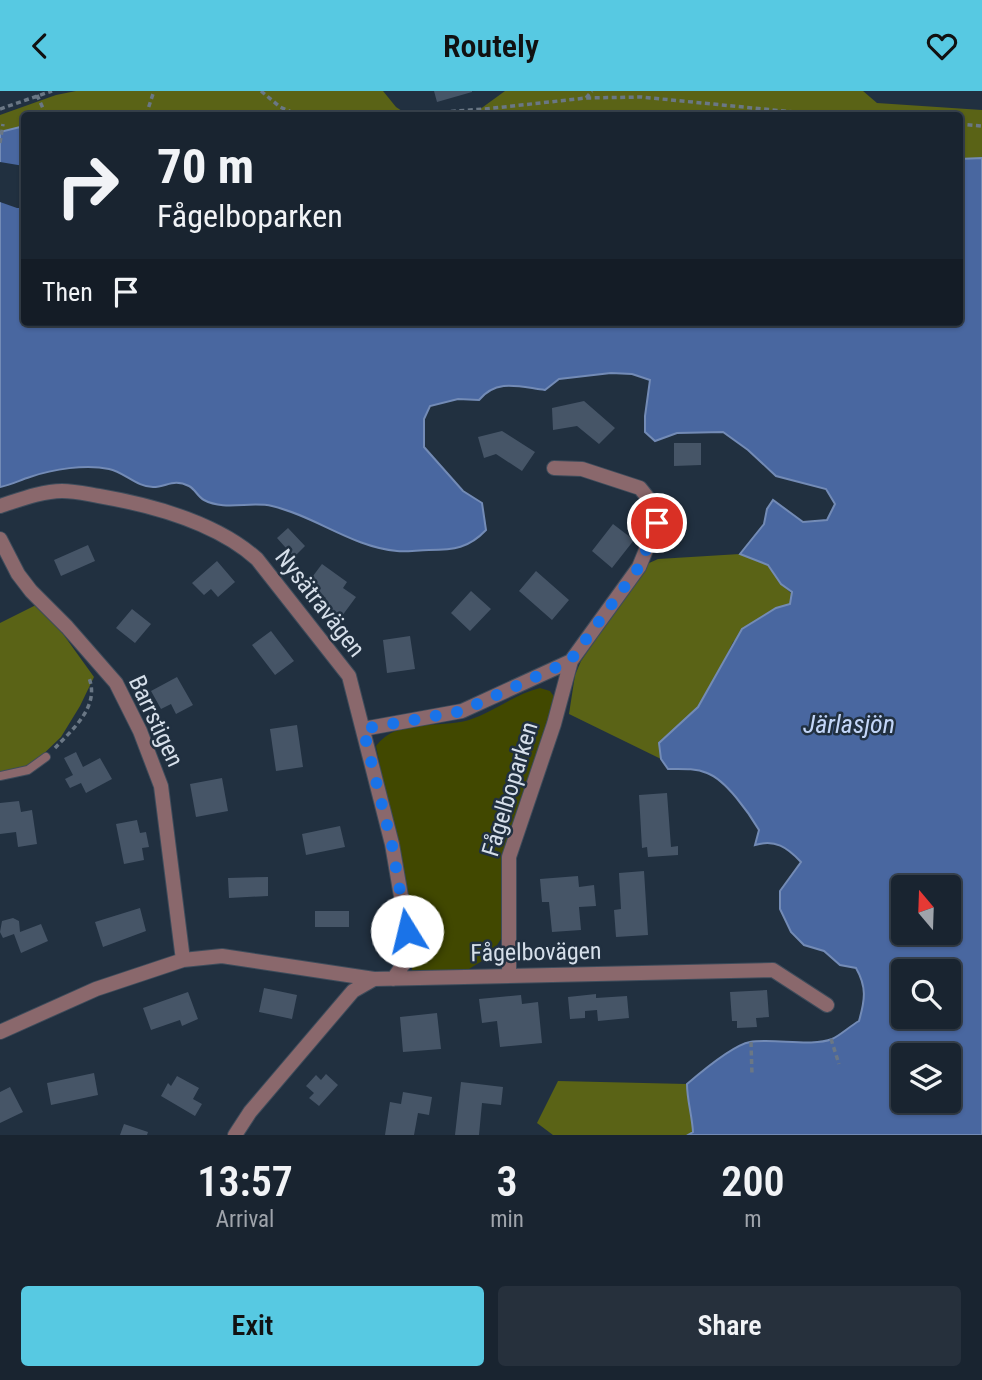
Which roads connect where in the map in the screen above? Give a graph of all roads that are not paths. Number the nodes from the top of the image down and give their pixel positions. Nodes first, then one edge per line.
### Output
1 (554, 468) dead end
2 (0, 506) edge
3 (0, 539) edge
4 (570, 661) junction
5 (363, 729) junction
6 (46, 757) road end
7 (0, 776) edge
8 (183, 960) junction
9 (509, 975) junction
10 (374, 979) junction
11 (393, 979) junction
12 (827, 1005) dead end
13 (0, 1031) edge
14 (235, 1135) edge

1 - 4 street, Fågelboparken
2 - 5 street, Nysätravägen
3 - 8 street, Barrstigen
4 - 5 street, Fågelboparken
4 - 9 street, Fågelboparken
5 - 11 street, Nysätravägen
6 - 7 lane
8 - 10 street, Fågelbovägen
8 - 13 street, Fågelbovägen
9 - 11 street, Fågelbovägen
9 - 12 street, Fågelbovägen
10 - 11 street, Fågelbovägen
10 - 14 street

